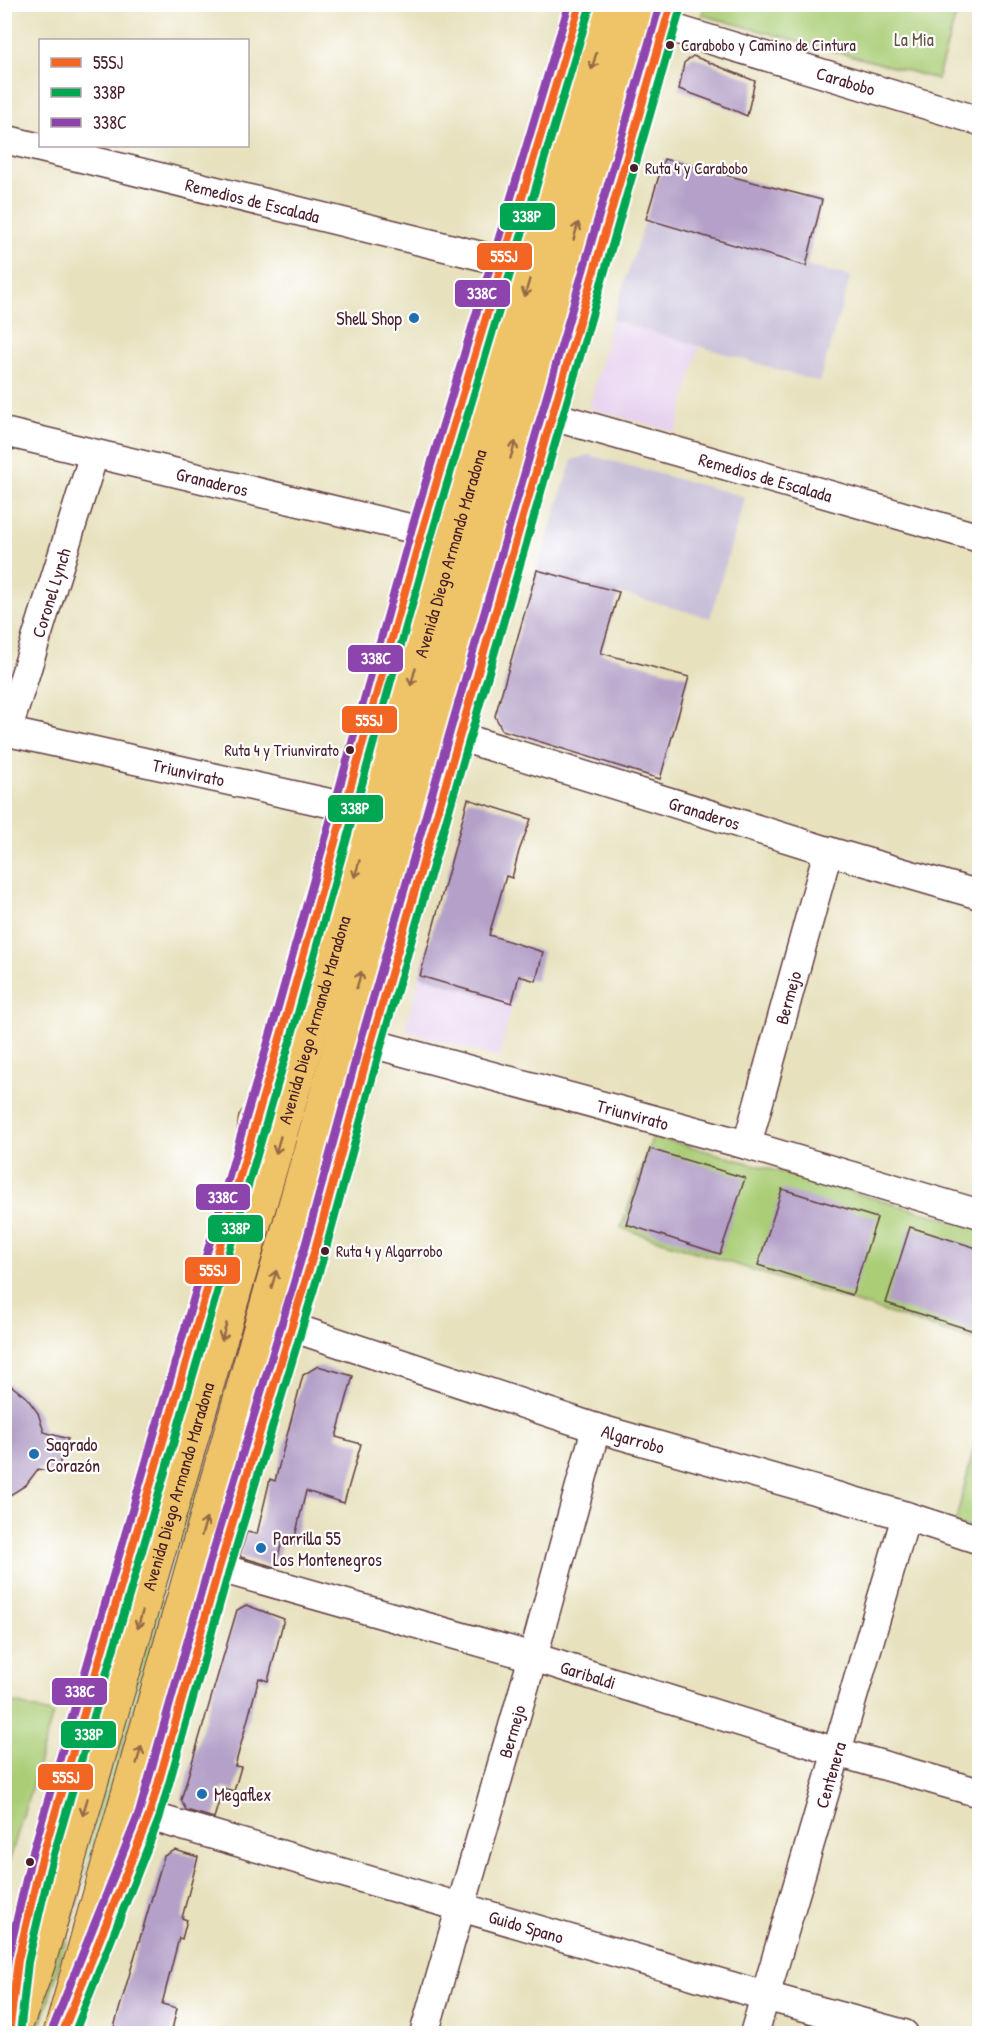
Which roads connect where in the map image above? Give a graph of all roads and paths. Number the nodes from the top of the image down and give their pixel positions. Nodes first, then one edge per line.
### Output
1 (580, 4) edge
2 (610, 4) edge
3 (658, 10) edge
4 (980, 121) edge
5 (4, 139) edge
6 (502, 261) junction
7 (539, 412) junction
8 (4, 432) edge
9 (94, 454) junction
10 (422, 531) junction
11 (980, 538) edge
12 (6, 732) edge
13 (445, 732) junction
14 (402, 770) junction
15 (360, 810) junction
16 (828, 851) junction
17 (980, 895) edge
18 (298, 1024) junction
19 (357, 1040) junction
20 (255, 1121) junction
21 (747, 1145) junction
22 (980, 1214) edge
23 (237, 1290) junction
24 (277, 1322) junction
25 (597, 1428) junction
26 (906, 1516) junction
27 (980, 1540) edge
28 (207, 1564) junction
29 (533, 1657) junction
30 (837, 1752) junction
31 (980, 1793) edge
32 (149, 1816) junction
33 (461, 1907) junction
34 (20, 1961) edge
35 (765, 1996) junction
36 (11, 2034) edge
37 (61, 2034) edge
38 (424, 2034) edge
39 (754, 2034) edge
40 (904, 2034) edge

1 - 6 street, Avenida Diego Armando Maradona
2 -> 14 main road, Avenida Diego Armando Maradona
3 - 4 street, Carabobo
7 -> 3 main road, Avenida Diego Armando Maradona
5 - 6 street, Remedios de Escalada
6 - 10 street, Avenida Diego Armando Maradona
7 - 11 street, Remedios de Escalada
7 - 13 street, Avenida Diego Armando Maradona
13 -> 7 main road, Avenida Diego Armando Maradona
8 - 9 street, Granaderos
9 - 10 street, Granaderos
9 - 12 street, Coronel Lynch
10 - 15 street, Avenida Diego Armando Maradona
12 - 15 street, Triunvirato
13 - 14 main road, Avenida Diego Armando Maradona
13 - 16 street, Granaderos
13 - 19 street, Avenida Diego Armando Maradona
14 - 15 main road, Avenida Diego Armando Maradona
19 -> 14 main road, Avenida Diego Armando Maradona
15 -> 18 main road, Avenida Diego Armando Maradona
16 - 17 street, Granaderos
16 - 21 street, Bermejo
18 - 19 street, Triunvirato
18 - 20 street, Avenida Diego Armando Maradona
18 -> 23 main road, Avenida Diego Armando Maradona
19 - 21 street, Triunvirato
24 -> 19 main road, Avenida Diego Armando Maradona
20 - 23 main road
20 - 34 street, Avenida Diego Armando Maradona
21 - 22 street, Triunvirato
23 -> 34 main road, Avenida Diego Armando Maradona
24 - 25 street, Algarrobo
28 -> 24 main road, Avenida Diego Armando Maradona
25 - 26 street, Algarrobo
25 - 29 street, Bermejo
26 - 27 street, Algarrobo
26 - 30 street, Centenera
28 - 29 street, Garibaldi
28 - 32 street, Avenida Diego Armando Maradona
37 -> 28 main road, Avenida Diego Armando Maradona
29 - 30 street, Garibaldi
29 - 33 street, Bermejo
30 - 31 street, Garibaldi
30 - 35 street, Centenera
32 - 33 street, Guido Spano
32 - 37 street, Avenida Diego Armando Maradona
33 - 35 street, Guido Spano
33 - 38 street, Bermejo
34 - 36 main road, Avenida Diego Armando Maradona
35 - 39 street, Centenera
35 - 40 street, Guido Spano

